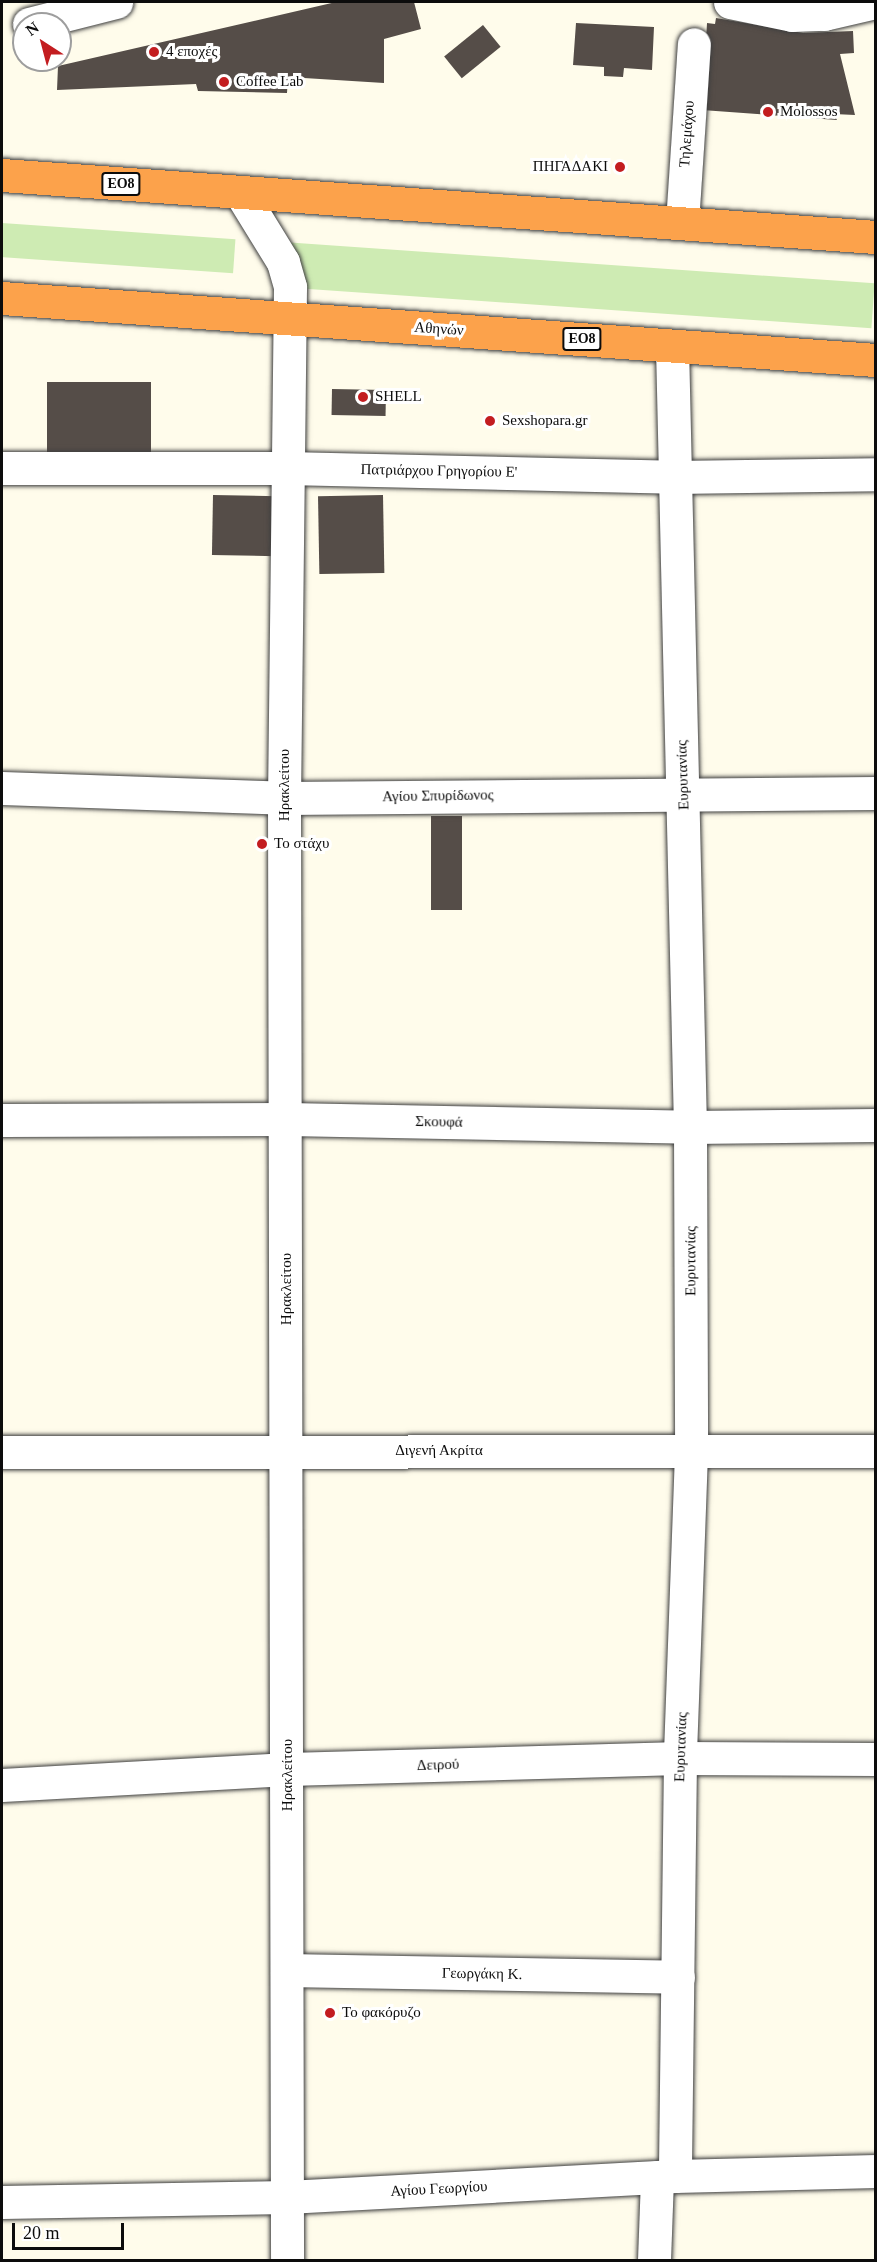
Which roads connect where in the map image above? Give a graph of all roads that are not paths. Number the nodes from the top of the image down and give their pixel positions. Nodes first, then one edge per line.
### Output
1 (116, 2) edge
2 (730, 2) edge
3 (875, 2) edge
4 (59, 8) edge
5 (694, 44) dead end
6 (2, 175) edge
7 (240, 192) junction
8 (681, 223) junction
9 (876, 237) edge
10 (2, 298) edge
11 (289, 318) junction
12 (672, 346) junction
13 (876, 360) edge
14 (2, 468) edge
15 (286, 468) junction
16 (876, 474) edge
17 (674, 477) junction
18 (2, 788) edge
19 (683, 792) junction
20 (876, 793) edge
21 (284, 798) junction
22 (287, 1119) junction
23 (2, 1120) edge
24 (876, 1125) edge
25 (690, 1127) junction
26 (286, 1451) junction
27 (876, 1451) edge
28 (2, 1452) edge
29 (691, 1453) junction
30 (680, 1758) junction
31 (876, 1759) edge
32 (288, 1769) junction
33 (2, 1785) edge
34 (287, 1970) junction
35 (678, 1977) junction
36 (876, 2171) edge
37 (666, 2176) junction
38 (287, 2197) junction
39 (2, 2202) edge
40 (287, 2260) edge
41 (654, 2260) edge

1 - 4 street
2 - 3 street
5 - 8 street, Τηλεμάχου
6 - 7 highway, ΕΟ8
7 - 8 highway, ΕΟ8
7 - 11 street, Ηρακλείτου
8 - 9 highway, ΕΟ8
10 - 11 highway, Αθηνών / ΕΟ8
11 - 12 highway, Αθηνών / ΕΟ8
11 - 15 street, Ηρακλείτου
12 - 13 highway, Αθηνών / ΕΟ8
12 - 17 street, Ευρυτανίας
14 - 15 street, Πατριάρχου Γρηγορίου Ε'
15 - 17 street, Πατριάρχου Γρηγορίου Ε'
15 - 21 street, Ηρακλείτου
16 - 17 street, Πατριάρχου Γρηγορίου Ε'
17 - 19 street, Ευρυτανίας
18 - 21 street, Αγίου Σπυρίδωνος
19 - 20 street, Αγίου Σπυρίδωνος
19 - 21 street, Αγίου Σπυρίδωνος
19 - 25 street, Ευρυτανίας
21 - 22 street, Ηρακλείτου
22 - 23 street, Σκουφά
22 - 25 street, Σκουφά
22 - 26 street, Ηρακλείτου
24 - 25 street, Σκουφά
25 - 29 street, Ευρυτανίας
26 - 28 street, Διγενή Ακρίτα
26 - 29 street, Διγενή Ακρίτα
26 - 32 street, Ηρακλείτου
27 - 29 street, Διγενή Ακρίτα
29 - 30 street, Ευρυτανίας
30 - 31 street, Δειρού
30 - 32 street, Δειρού
30 - 35 street, Ευρυτανίας
32 - 33 street, Δειρού
32 - 34 street, Ηρακλείτου
34 - 35 street, Γεωργάκη Κ.
34 - 38 street, Ηρακλείτου
35 - 37 street, Ευρυτανίας
36 - 37 street, Αγίου Γεωργίου
37 - 38 street, Αγίου Γεωργίου
37 - 41 street, Ευρυτανίας
38 - 39 street, Αγίου Γεωργίου
38 - 40 street, Ηρακλείτου

